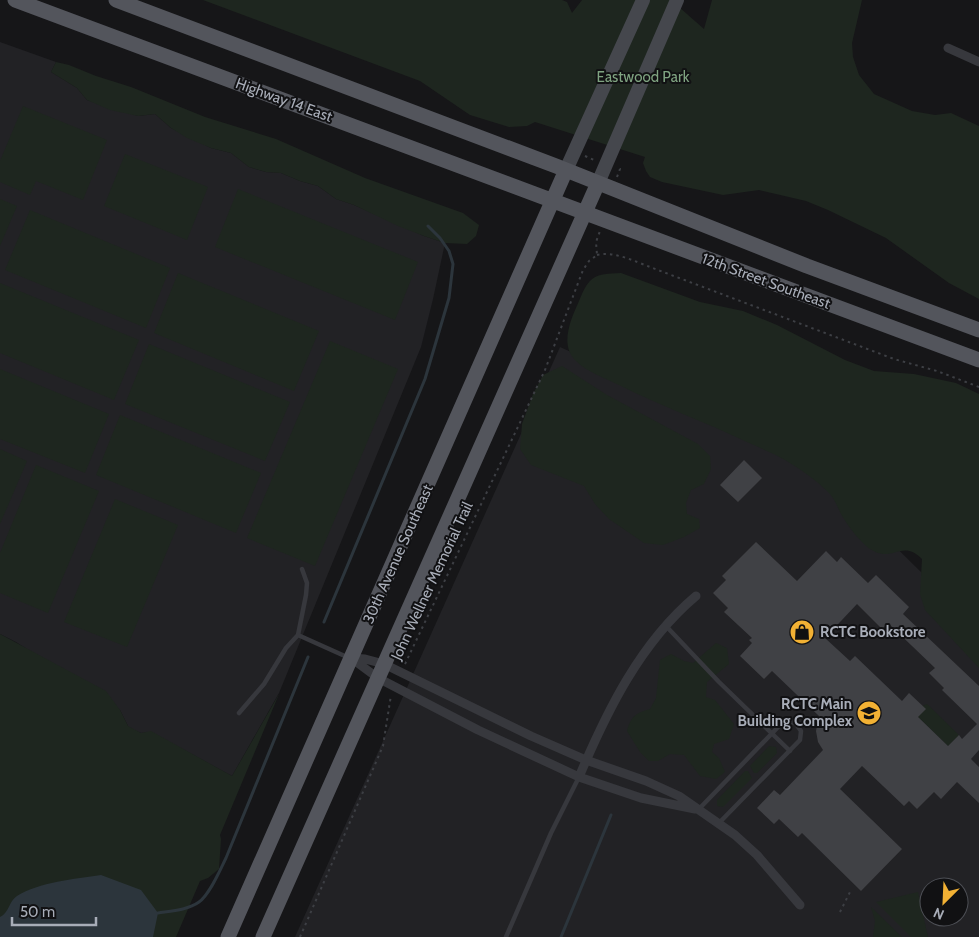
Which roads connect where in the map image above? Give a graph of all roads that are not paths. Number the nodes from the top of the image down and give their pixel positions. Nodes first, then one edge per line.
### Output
1 (15, 0) edge
2 (116, 0) edge
3 (643, 0) edge
4 (677, 0) edge
5 (948, 48) dead end
6 (979, 62) edge
7 (566, 170) junction
8 (598, 183) junction
9 (553, 202) junction
10 (584, 214) junction
11 (979, 330) edge
12 (979, 360) edge
13 (302, 569) dead end
14 (696, 596) dead end
15 (666, 625) junction
16 (298, 635) junction
17 (351, 658) junction
18 (384, 664) junction
19 (378, 678) junction
20 (239, 713) dead end
21 (772, 733) junction
22 (790, 751) junction
23 (586, 760) junction
24 (579, 777) junction
25 (698, 810) junction
26 (719, 823) junction
27 (800, 905) dead end
28 (228, 937) edge
29 (263, 937) edge
30 (506, 937) edge

1 - 9 main road, Highway 14 East
2 - 7 main road
3 - 7 street
4 - 8 street
5 - 6 street
7 - 8 main road, 12th Street Southeast
7 - 9 main road, 30th Avenue Southeast
8 - 10 main road
8 - 11 main road, 12th Street Southeast
9 - 10 main road, 12th Street Southeast
9 - 17 main road, 30th Avenue Southeast
10 - 12 main road, 12th Street Southeast
10 - 18 main road
13 - 16 lane
14 - 15 street
15 - 21 lane
15 - 23 street
16 - 17 lane
16 - 20 lane
17 - 18 street
17 - 19 street
17 - 28 main road, 30th Avenue Southeast
18 - 19 main road
18 - 23 street
19 - 24 street
19 - 29 main road
21 - 22 lane
21 - 22 lane
21 - 25 lane
22 - 26 lane
23 - 24 street
23 - 25 street
24 - 25 street
24 - 30 lane
25 - 26 street
26 - 27 street

